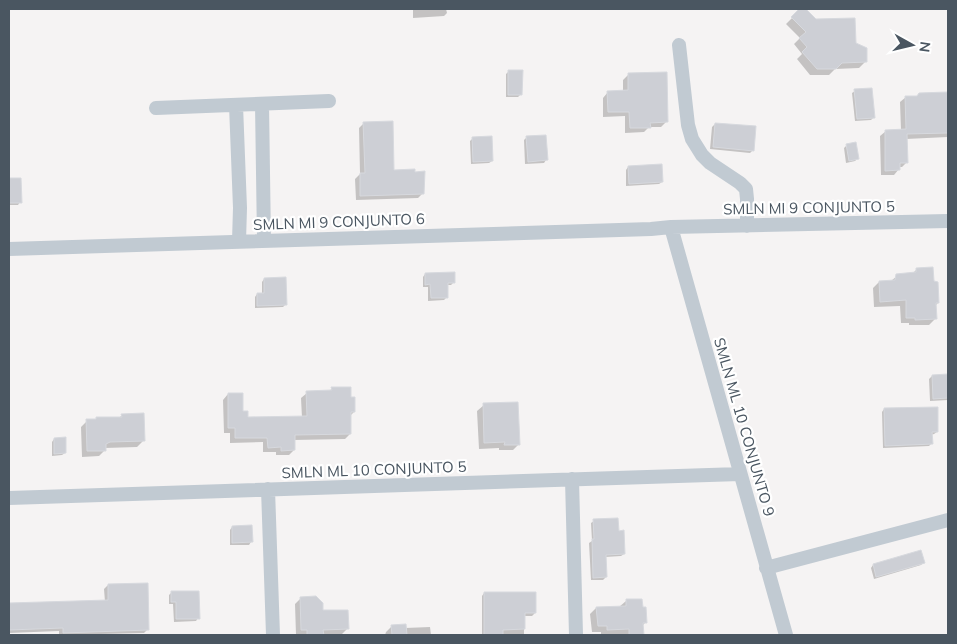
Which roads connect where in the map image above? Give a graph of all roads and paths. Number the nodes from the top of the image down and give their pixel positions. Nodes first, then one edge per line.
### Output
1 (679, 45) dead end
2 (329, 102) dead end
3 (262, 104) junction
4 (236, 105) junction
5 (156, 108) dead end
6 (948, 221) edge
7 (748, 226) junction
8 (671, 228) junction
9 (264, 240) junction
10 (239, 242) junction
11 (9, 249) edge
12 (740, 474) junction
13 (572, 479) junction
14 (268, 489) junction
15 (9, 498) edge
16 (948, 520) edge
17 (766, 568) junction
18 (273, 635) edge
19 (576, 635) edge
20 (786, 635) edge

1 - 7 street
2 - 3 street
3 - 4 street
3 - 9 street
4 - 5 street
4 - 10 street
6 - 7 street, SMLN MI 9 CONJUNTO 5
7 - 8 street, SMLN MI 9 CONJUNTO 5
8 - 9 street, SMLN MI 9 CONJUNTO 6
8 - 12 street, SMLN ML 10 CONJUNTO 9
9 - 10 street, SMLN MI 9 CONJUNTO 6
10 - 11 street, SMLN MI 9 CONJUNTO 6
12 - 13 street, SMLN ML 10 CONJUNTO 5
12 - 17 street, SMLN ML 10 CONJUNTO 9
13 - 14 street, SMLN ML 10 CONJUNTO 5
13 - 19 street
14 - 15 street, SMLN ML 10 CONJUNTO 5
14 - 18 street
16 - 17 street
17 - 20 street, SMLN ML 10 CONJUNTO 9

